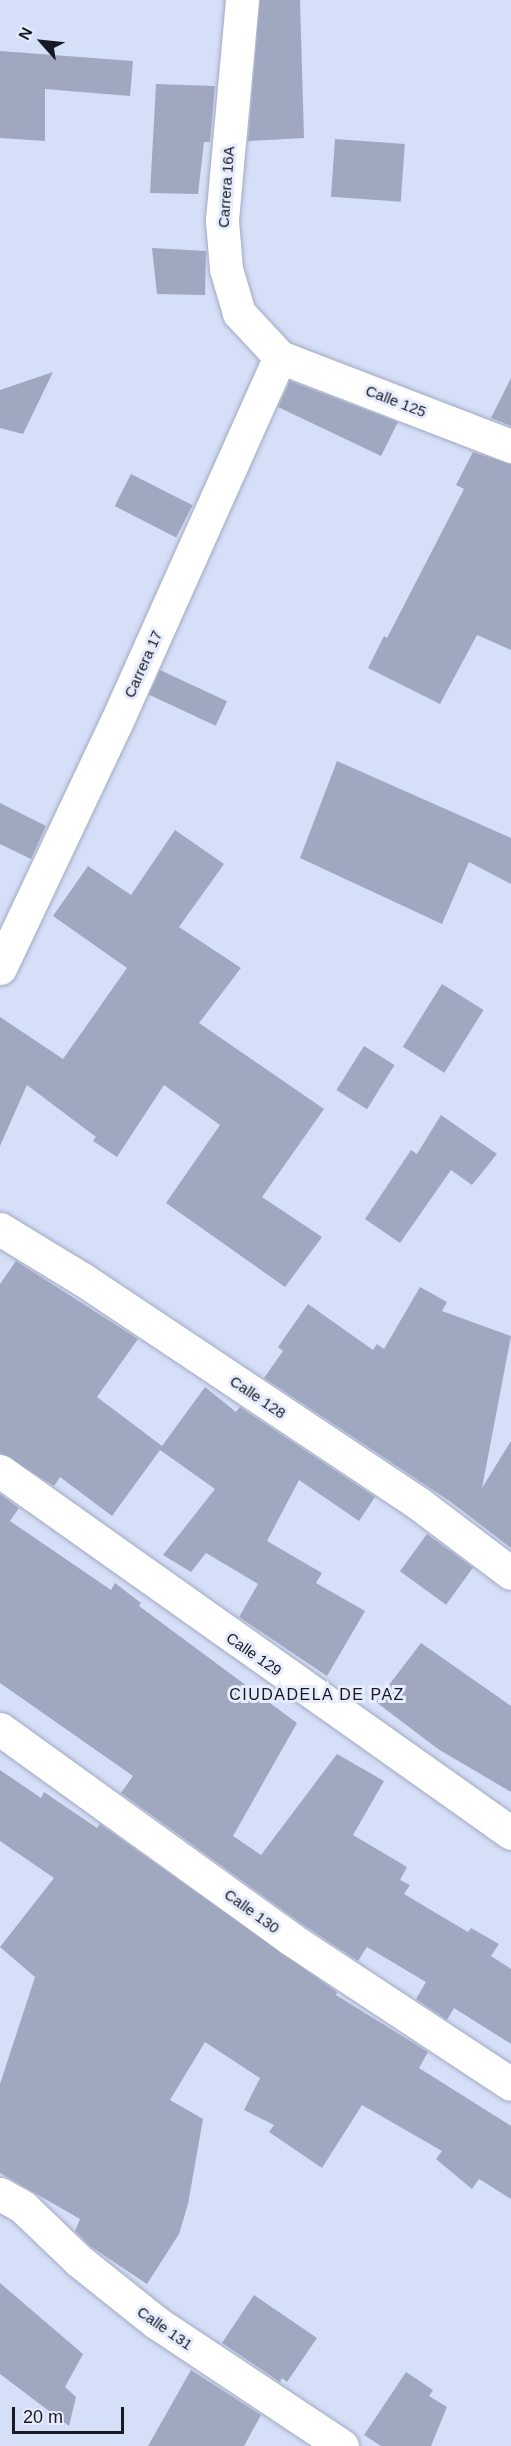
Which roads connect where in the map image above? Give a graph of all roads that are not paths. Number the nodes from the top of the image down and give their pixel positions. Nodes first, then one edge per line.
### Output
1 (242, 0) edge
2 (280, 357) junction
3 (511, 446) edge
4 (0, 968) edge
5 (0, 1229) edge
6 (0, 1471) edge
7 (511, 1573) edge
8 (0, 1729) edge
9 (511, 1833) edge
10 (511, 2084) edge
11 (0, 2194) edge
12 (342, 2446) edge

1 - 2 street, Carrera 16A
2 - 3 street, Calle 125
2 - 4 street, Carrera 17
5 - 7 street, Calle 128
6 - 9 street, Calle 129
8 - 10 street, Calle 130
11 - 12 street, Calle 131

